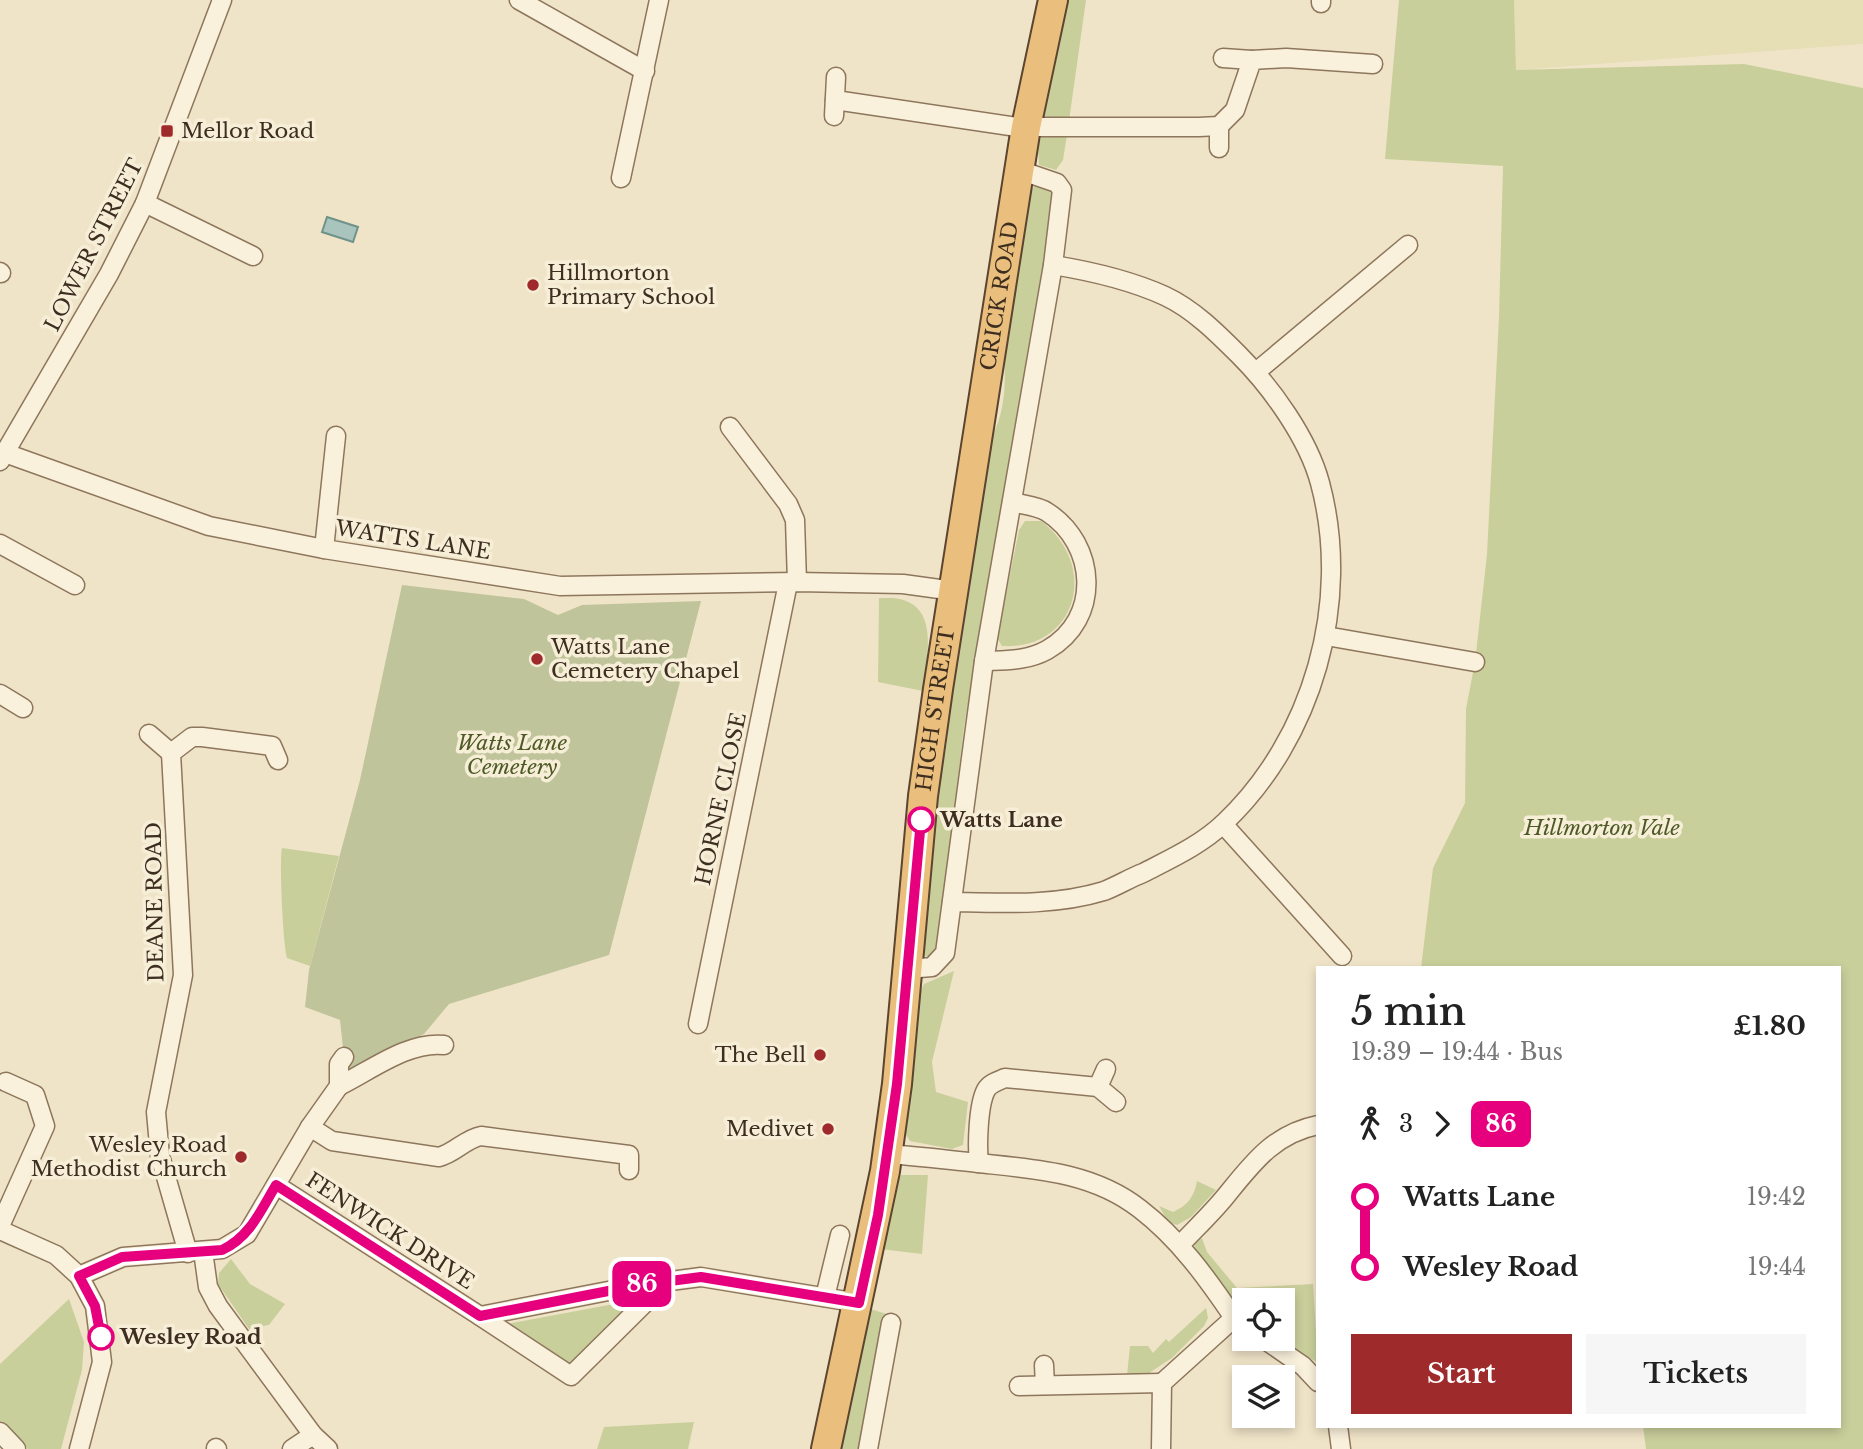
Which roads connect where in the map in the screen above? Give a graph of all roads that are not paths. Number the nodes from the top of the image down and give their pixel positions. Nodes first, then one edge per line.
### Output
1 (222, 0) edge
2 (519, 0) edge
3 (659, 0) edge
4 (1052, 0) edge
5 (1223, 58) dead end
6 (1252, 60) junction
7 (1373, 64) dead end
8 (645, 71) junction
9 (836, 77) dead end
10 (1219, 126) junction
11 (1026, 127) junction
12 (1219, 148) dead end
13 (1022, 172) junction
14 (621, 178) dead end
15 (145, 203) junction
16 (1408, 245) dead end
17 (253, 256) dead end
18 (1053, 265) junction
19 (1256, 372) junction
20 (730, 427) dead end
21 (336, 436) dead end
22 (2, 457) edge
23 (1012, 502) junction
24 (0, 544) edge
25 (324, 550) junction
26 (793, 582) junction
27 (75, 585) dead end
28 (954, 591) junction
29 (1326, 636) junction
30 (984, 661) junction
31 (1475, 662) dead end
32 (0, 694) edge
33 (23, 708) dead end
34 (149, 734) dead end
35 (277, 747) dead end
36 (171, 753) junction
37 (1223, 824) junction
38 (952, 902) junction
39 (1342, 956) dead end
40 (907, 969) junction
41 (698, 1024) dead end
42 (444, 1045) dead end
43 (344, 1057) dead end
44 (1107, 1069) dead end
45 (6, 1082) dead end
46 (339, 1086) junction
47 (1098, 1087) junction
48 (1116, 1102) dead end
49 (1316, 1125) edge
50 (310, 1128) junction
51 (887, 1154) junction
52 (979, 1163) junction
53 (629, 1170) dead end
54 (276, 1185) junction
55 (0, 1228) edge
56 (840, 1235) dead end
57 (1180, 1245) junction
58 (196, 1252) junction
59 (79, 1276) junction
60 (668, 1280) junction
61 (825, 1297) junction
62 (859, 1303) junction
63 (1232, 1313) edge
64 (480, 1316) junction
65 (891, 1323) dead end
66 (1232, 1328) edge
67 (1281, 1351) edge
68 (1044, 1365) dead end
69 (1316, 1380) edge
70 (1162, 1383) junction
71 (1045, 1385) junction
72 (1020, 1386) dead end
73 (1338, 1428) edge
74 (0, 1432) edge
75 (313, 1435) junction
76 (16, 1449) edge
77 (79, 1449) edge
78 (292, 1449) edge
79 (328, 1449) edge
80 (826, 1449) edge
81 (868, 1449) edge
82 (1161, 1449) edge
83 (1341, 1449) edge

1 - 15 street, LOWER STREET
2 - 8 street
3 - 8 street
4 - 11 highway, CRICK ROAD
5 - 6 street
6 - 7 street
6 - 10 street
8 - 14 street
9 - 11 street
10 - 11 street
10 - 12 street
11 - 13 highway, CRICK ROAD
13 - 18 street
13 - 28 highway, CRICK ROAD
15 - 17 street
15 - 22 street, LOWER STREET
16 - 19 street
18 - 19 street
18 - 23 street
19 - 29 street
20 - 26 street, HORNE CLOSE
21 - 25 street
22 - 25 street, WATTS LANE
23 - 30 street
23 - 30 street
24 - 27 street
25 - 26 street, WATTS LANE
26 - 28 street, WATTS LANE
26 - 41 street, HORNE CLOSE
28 - 40 highway, HIGH STREET
29 - 31 street
29 - 37 street
30 - 38 street
32 - 33 street
34 - 36 street
35 - 36 street
36 - 58 street, DEANE ROAD
37 - 38 street
37 - 39 street
38 - 40 street
40 - 51 highway, HIGH STREET
42 - 46 street
43 - 46 street
44 - 47 street
45 - 55 street
46 - 50 street
47 - 48 street
47 - 52 street
49 - 57 street
50 - 53 street
50 - 54 street
51 - 52 street
51 - 62 highway, HIGH STREET
52 - 57 street
54 - 58 street
54 - 64 street, FENWICK DRIVE
55 - 59 street
56 - 61 street
57 - 63 street
58 - 59 street
58 - 75 street, DEANE ROAD
59 - 77 street
60 - 61 street, FENWICK DRIVE
60 - 64 street, FENWICK DRIVE
60 - 64 street, FENWICK DRIVE
61 - 62 street, FENWICK DRIVE
62 - 80 highway, HIGH STREET
65 - 81 street
66 - 70 street
67 - 69 street
68 - 71 street
70 - 71 street
70 - 82 street
71 - 72 street
73 - 83 street
74 - 76 street
75 - 78 street
75 - 79 street, DEANE ROAD

